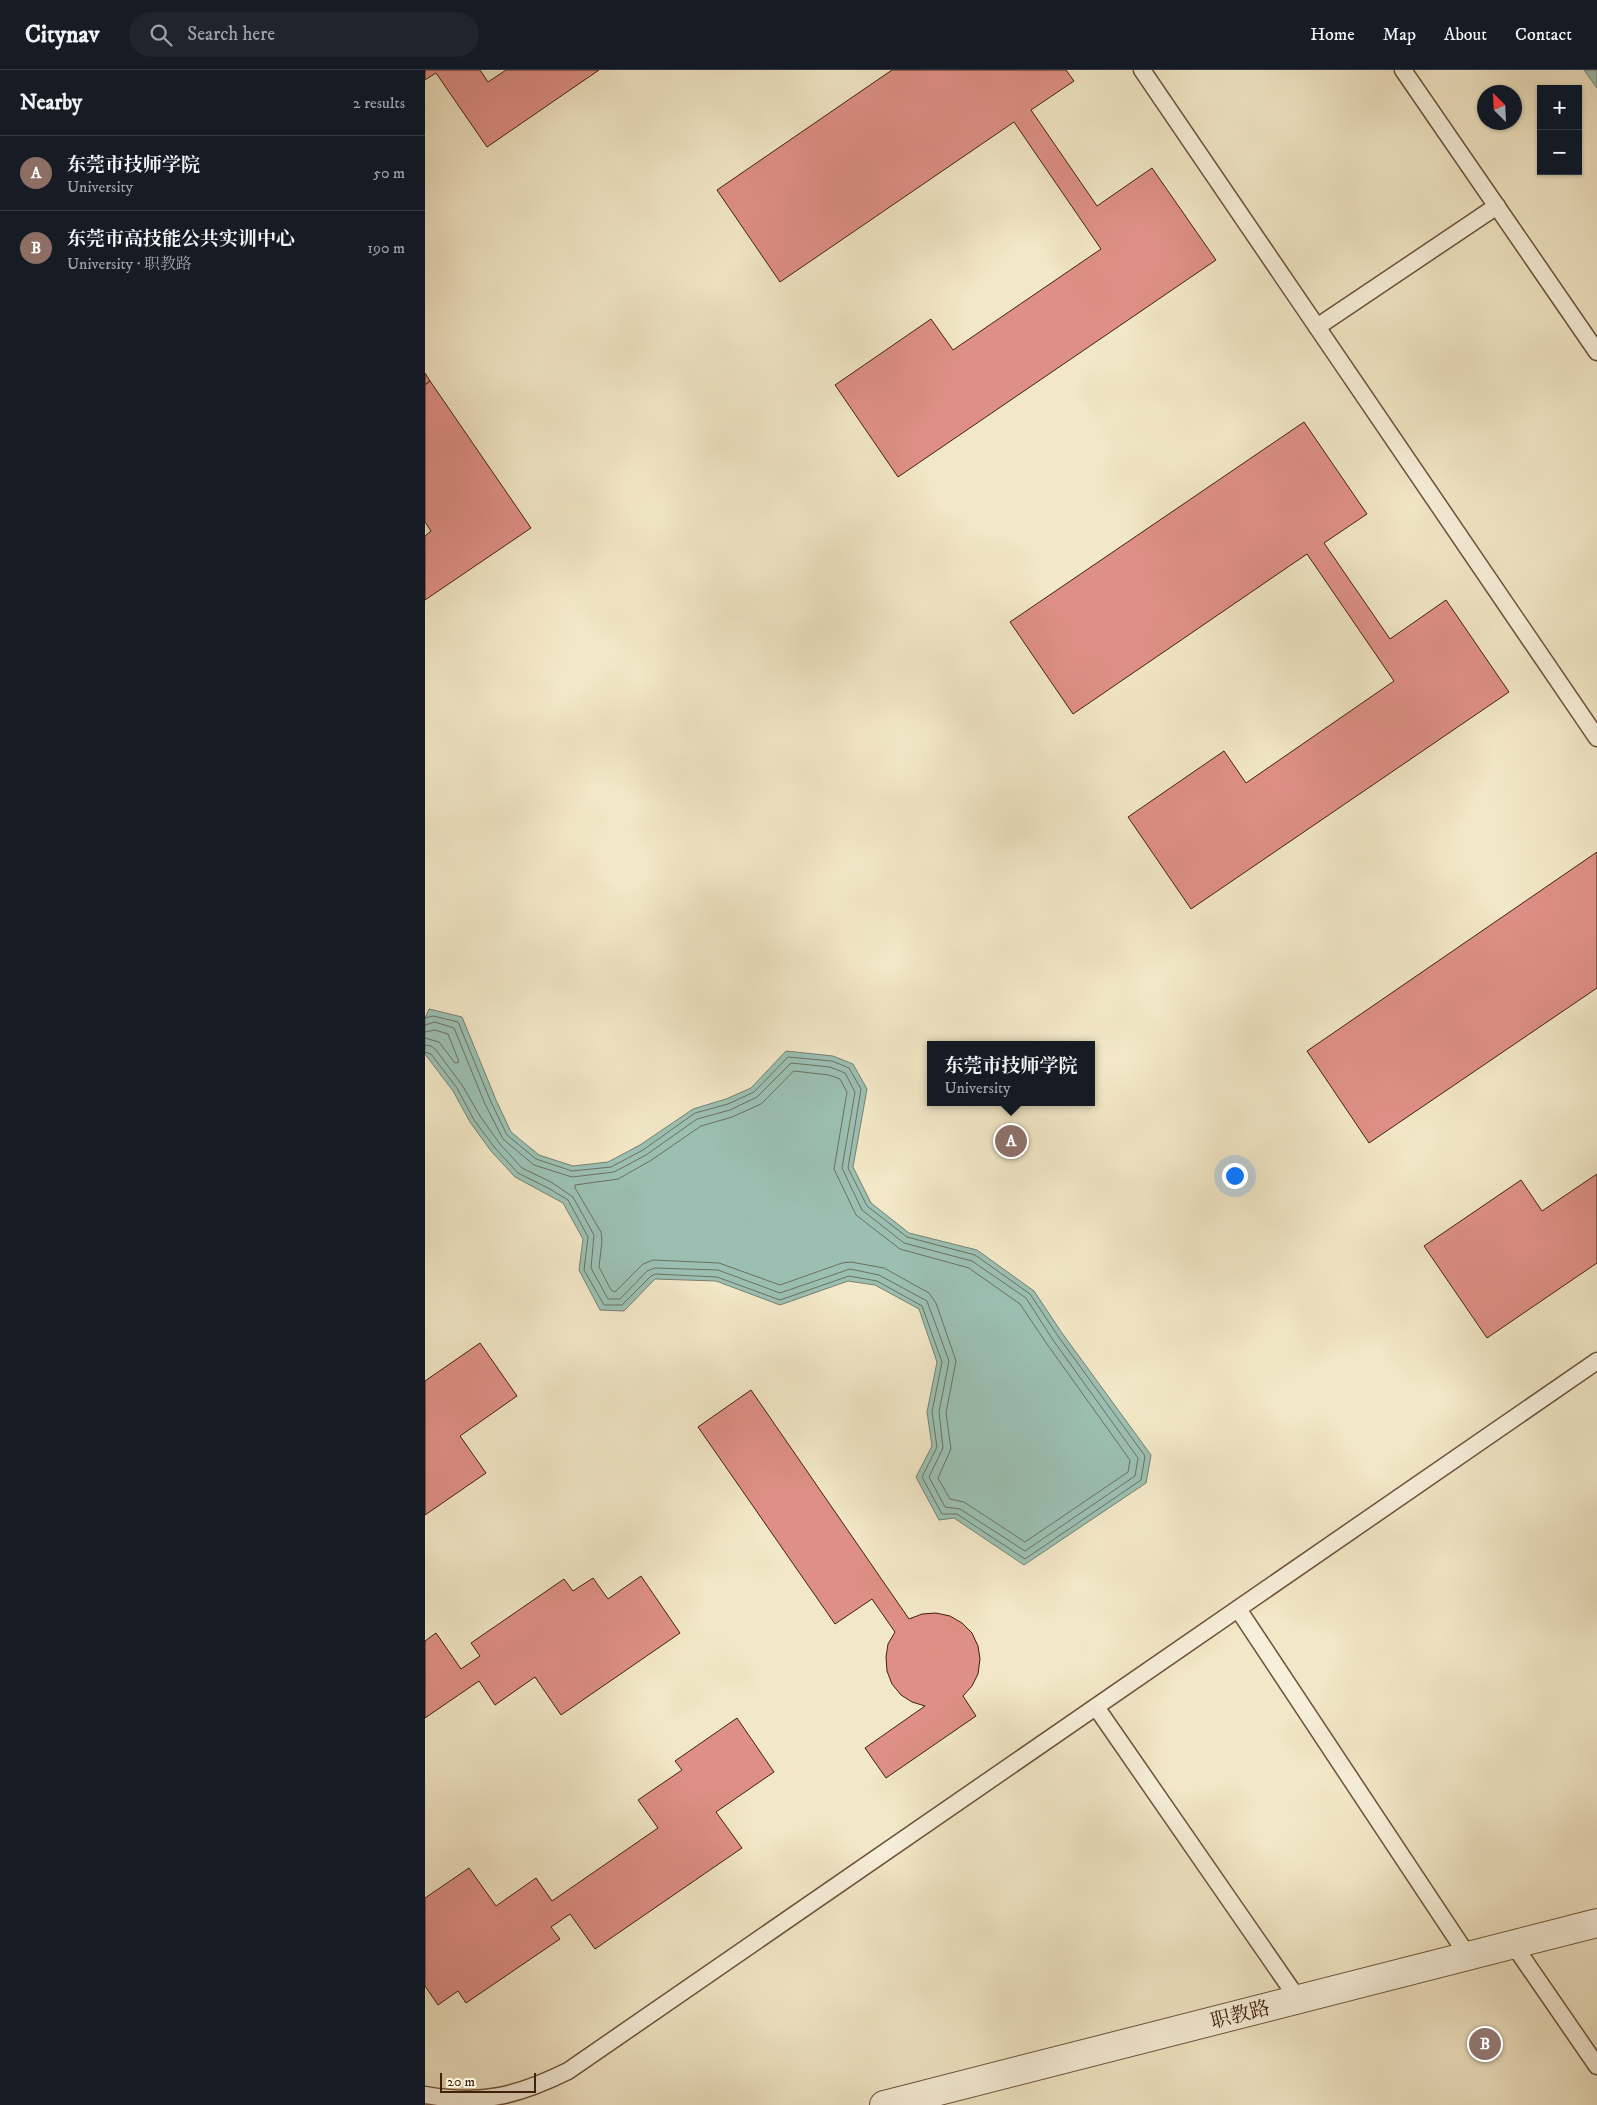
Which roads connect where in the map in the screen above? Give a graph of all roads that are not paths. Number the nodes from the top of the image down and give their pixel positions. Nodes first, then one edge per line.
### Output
1 (1142, 70) edge
2 (1403, 70) edge
3 (1497, 206) junction
4 (1317, 327) junction
5 (1597, 352) edge
6 (1597, 738) edge
7 (1597, 1362) edge
8 (1238, 1609) junction
9 (1096, 1707) junction
10 (1597, 1923) edge
11 (1513, 1944) junction
12 (1468, 1956) junction
13 (1298, 1999) junction
14 (1597, 2066) edge
15 (425, 2095) edge
16 (884, 2105) edge

1 - 4 lane
2 - 3 lane
3 - 4 lane
3 - 5 lane
4 - 6 lane
7 - 8 lane
8 - 9 lane
8 - 12 lane
9 - 13 lane
9 - 15 lane
10 - 11 street, 职教路
11 - 12 street, 职教路
11 - 14 lane
12 - 13 street, 职教路
13 - 16 street, 职教路

